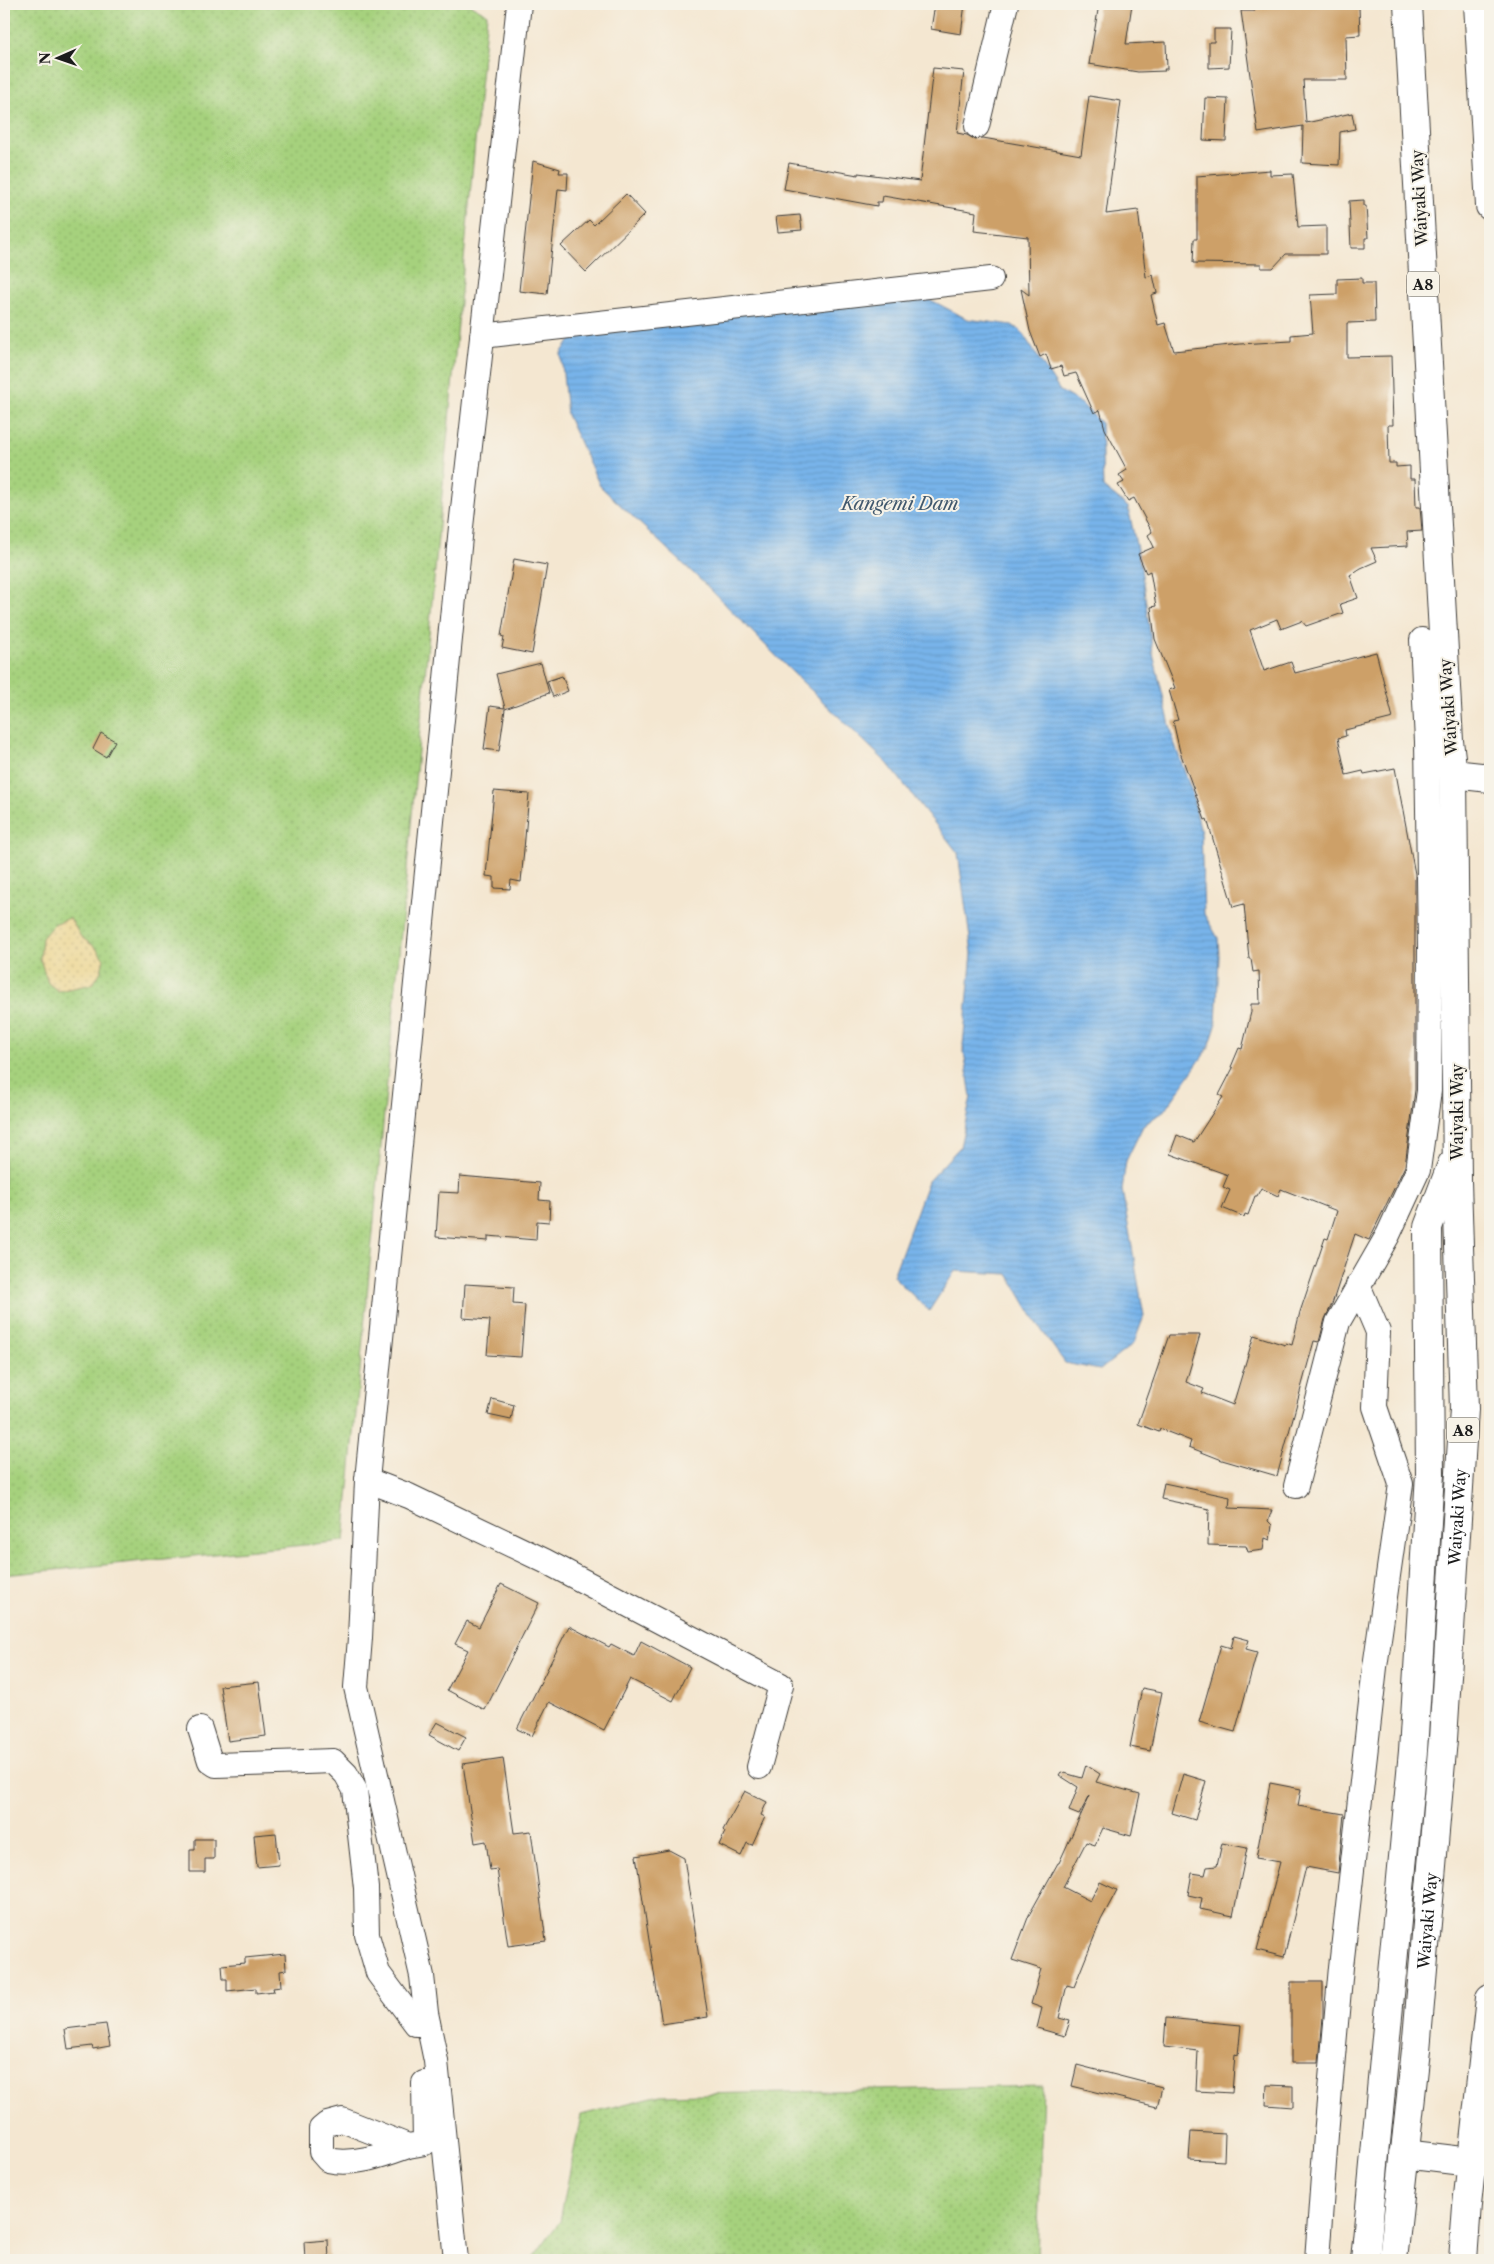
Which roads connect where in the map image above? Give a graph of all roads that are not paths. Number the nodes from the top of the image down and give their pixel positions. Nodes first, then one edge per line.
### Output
1 (519, 4) edge
2 (1006, 4) edge
3 (1408, 4) edge
4 (1478, 4) edge
5 (977, 126) dead end
6 (1490, 206) edge
7 (992, 279) dead end
8 (482, 336) junction
9 (1422, 640) dead end
10 (1453, 774) junction
11 (1490, 778) edge
12 (1457, 1151) junction
13 (1358, 1285) junction
14 (367, 1480) junction
15 (1296, 1486) dead end
16 (200, 1729) dead end
17 (759, 1767) dead end
18 (1490, 1998) edge
19 (422, 2024) junction
20 (408, 2146) dead end
21 (1404, 2154) junction
22 (1481, 2164) edge
23 (456, 2260) edge
24 (1317, 2260) edge
25 (1365, 2260) edge
26 (1393, 2260) edge
27 (1463, 2260) edge

1 - 8 street
2 - 5 street
3 - 10 highway, Waiyaki Way / A8
4 - 6 highway
7 - 8 street
8 - 14 street
9 - 13 street
10 - 11 highway
10 - 12 highway, Waiyaki Way / A8
12 - 21 highway, Waiyaki Way / A8
12 - 25 highway
13 - 15 street
13 - 24 street
14 - 17 street
14 - 19 street
16 - 19 street
18 - 22 highway
19 - 20 street
19 - 23 street
21 - 22 highway
21 - 26 highway, Waiyaki Way / A8
22 - 27 highway

